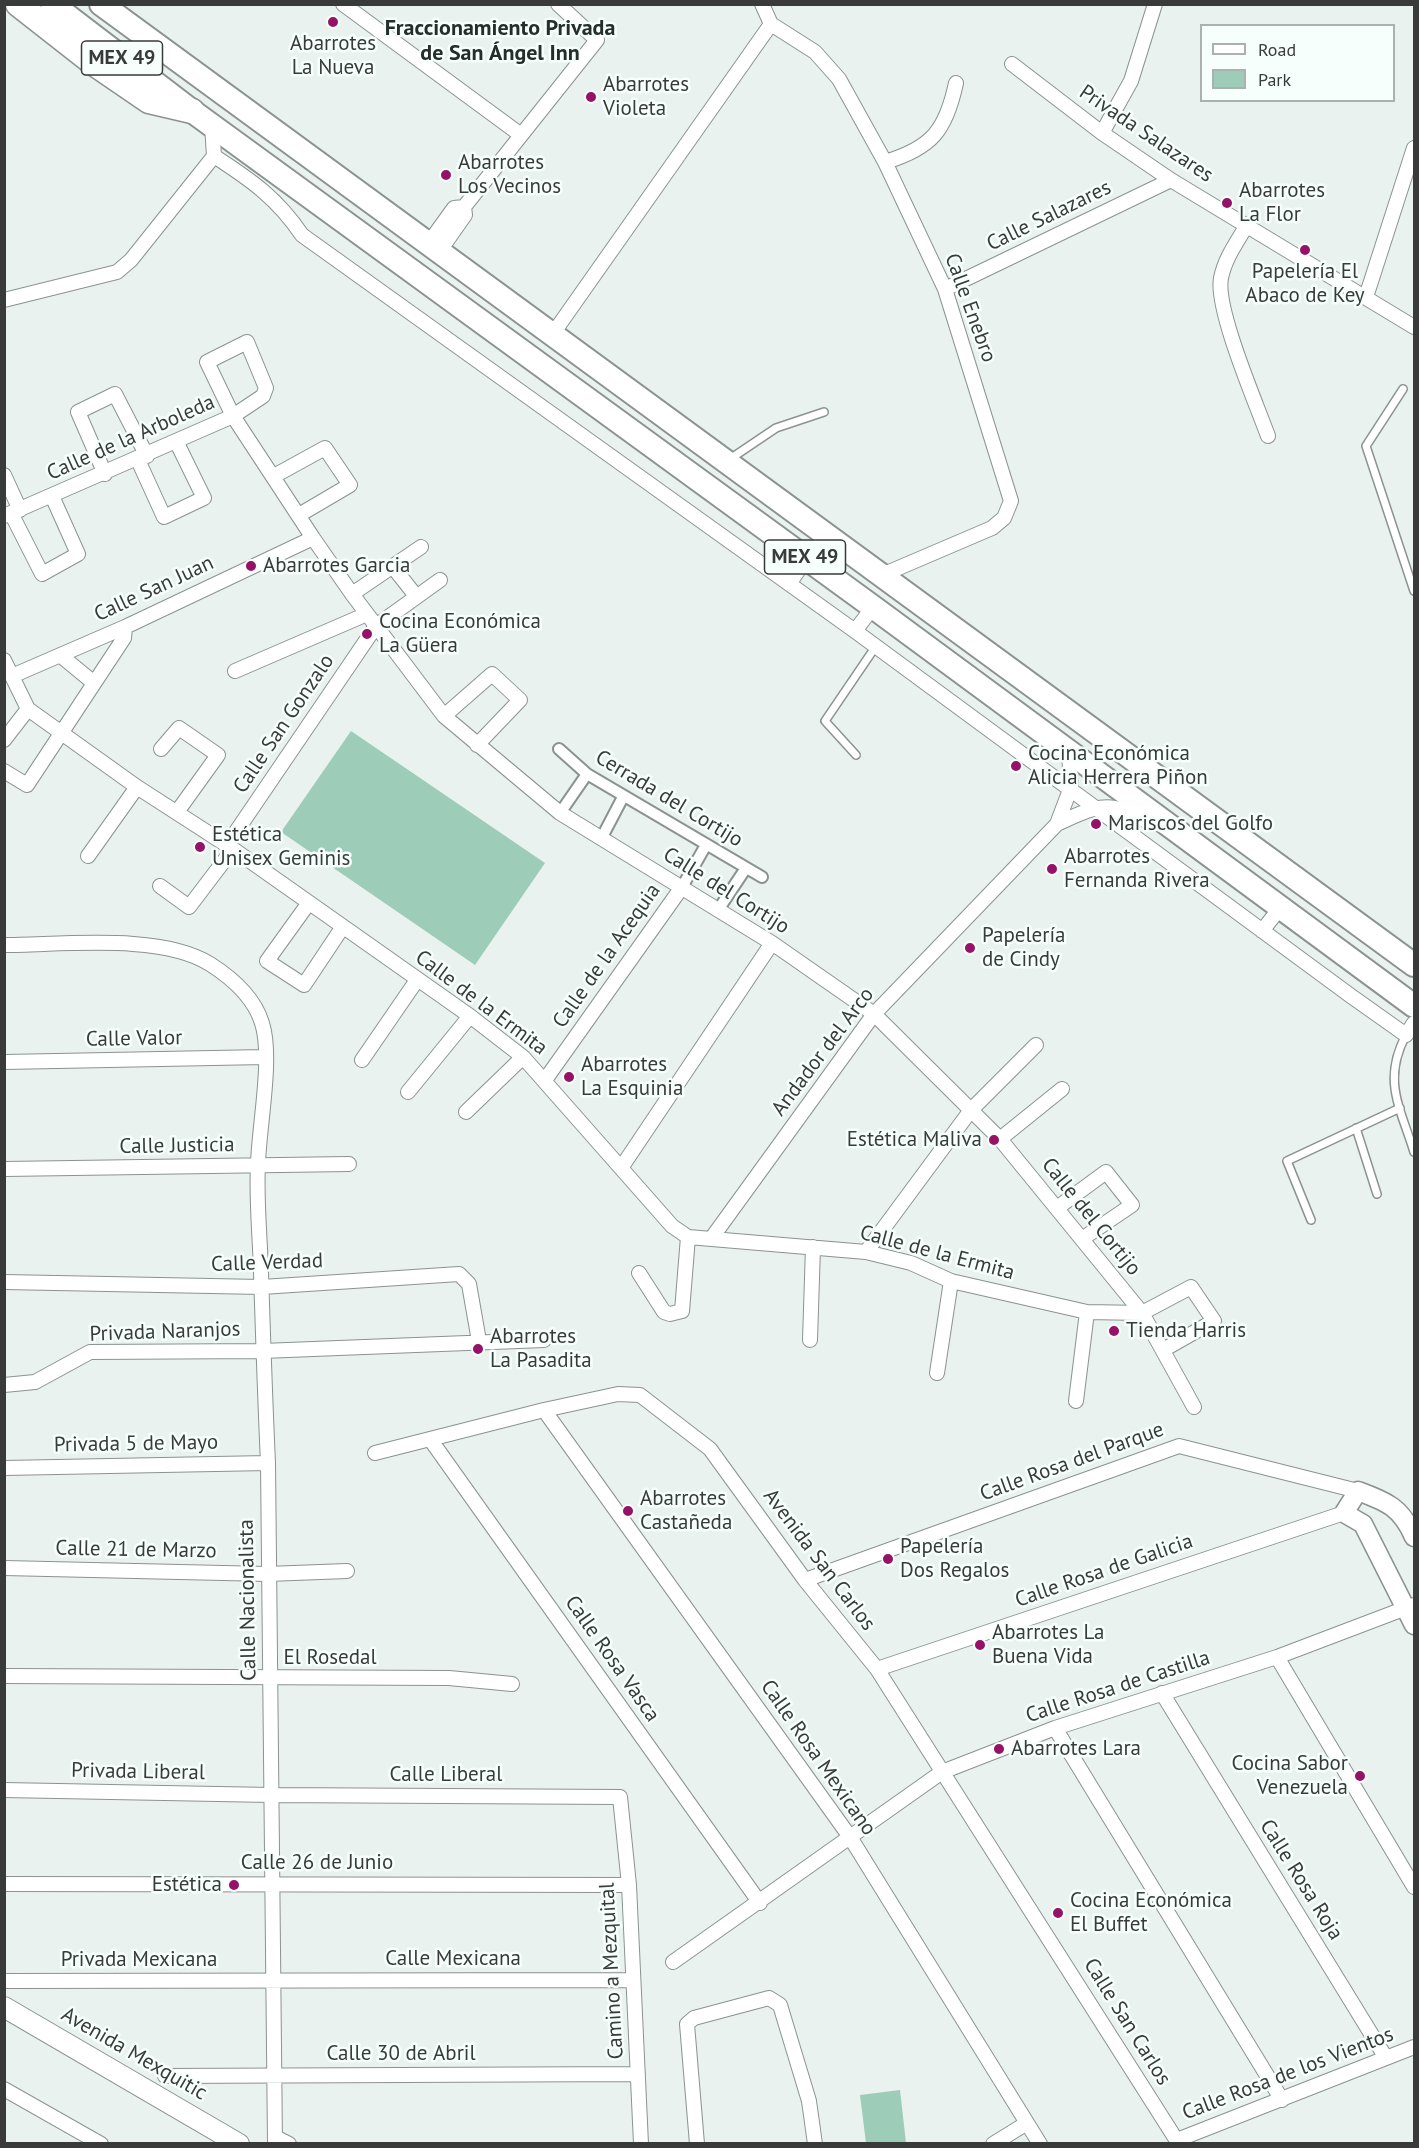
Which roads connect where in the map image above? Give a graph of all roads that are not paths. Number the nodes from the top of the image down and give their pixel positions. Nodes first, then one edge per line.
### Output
1 (18, 4) edge
2 (52, 4) edge
3 (101, 4) edge
4 (343, 4) edge
5 (558, 4) edge
6 (762, 4) edge
7 (1155, 4) edge
8 (771, 24) junction
9 (1012, 64) dead end
10 (956, 83) dead end
11 (192, 111) junction
12 (212, 125) junction
13 (1102, 133) junction
14 (521, 135) junction
15 (1414, 148) edge
16 (214, 156) junction
17 (885, 162) junction
18 (286, 180) junction
19 (1171, 180) junction
20 (284, 209) junction
21 (1247, 225) junction
22 (433, 248) junction
23 (945, 290) junction
24 (1366, 297) junction
25 (4, 300) edge
26 (1414, 327) edge
27 (552, 335) junction
28 (266, 388) joint
29 (1403, 388) dead end
30 (824, 412) dead end
31 (233, 416) junction
32 (1268, 436) dead end
33 (177, 443) junction
34 (142, 458) junction
35 (726, 462) junction
36 (105, 474) junction
37 (4, 475) edge
38 (274, 476) junction
39 (52, 496) junction
40 (12, 513) edge
41 (299, 515) junction
42 (313, 538) junction
43 (421, 547) dead end
44 (807, 558) junction
45 (393, 567) junction
46 (882, 575) junction
47 (440, 580) dead end
48 (789, 584) junction
49 (1414, 591) edge
50 (352, 594) junction
51 (416, 596) junction
52 (873, 607) junction
53 (367, 614) junction
54 (376, 626) junction
55 (125, 627) junction
56 (855, 631) junction
57 (876, 646) junction
58 (60, 655) junction
59 (4, 660) edge
60 (235, 671) dead end
61 (12, 676) junction
62 (94, 683) junction
63 (28, 709) junction
64 (444, 716) junction
65 (60, 732) junction
66 (4, 740) edge
67 (477, 745) junction
68 (161, 749) dead end
69 (559, 749) dead end
70 (1069, 752) junction
71 (856, 755) dead end
72 (4, 771) edge
73 (587, 774) junction
74 (137, 787) junction
75 (1071, 787) junction
76 (623, 797) junction
77 (1190, 800) junction
78 (1098, 808) junction
79 (177, 812) junction
80 (560, 813) junction
81 (1057, 824) junction
82 (1170, 827) junction
83 (601, 839) junction
84 (706, 845) junction
85 (230, 847) junction
86 (88, 856) dead end
87 (746, 868) junction
88 (762, 877) dead end
89 (160, 886) dead end
90 (682, 887) junction
91 (308, 904) junction
92 (1281, 908) junction
93 (718, 910) junction
94 (342, 928) junction
95 (1262, 931) junction
96 (772, 943) junction
97 (4, 945) edge
98 (1414, 965) edge
99 (417, 980) junction
100 (1360, 984) junction
101 (1414, 1006) edge
102 (874, 1014) junction
103 (471, 1016) junction
104 (1414, 1023) edge
105 (1406, 1035) junction
106 (1036, 1045) dead end
107 (265, 1057) junction
108 (523, 1057) junction
109 (362, 1060) dead end
110 (4, 1062) edge
111 (545, 1080) junction
112 (1062, 1089) dead end
113 (408, 1092) dead end
114 (1400, 1108) junction
115 (971, 1110) junction
116 (466, 1112) dead end
117 (1356, 1128) junction
118 (1000, 1139) junction
119 (1414, 1152) edge
120 (349, 1164) dead end
121 (258, 1165) junction
122 (621, 1168) junction
123 (4, 1169) edge
124 (1377, 1194) dead end
125 (1057, 1208) junction
126 (1311, 1220) dead end
127 (688, 1237) junction
128 (711, 1239) junction
129 (1082, 1239) junction
130 (813, 1247) junction
131 (866, 1252) junction
132 (639, 1273) dead end
133 (951, 1281) junction
134 (4, 1282) edge
135 (262, 1287) junction
136 (1087, 1311) junction
137 (1142, 1313) junction
138 (544, 1340) dead end
139 (810, 1340) dead end
140 (479, 1341) junction
141 (1163, 1350) junction
142 (262, 1351) junction
143 (937, 1373) dead end
144 (4, 1385) edge
145 (1076, 1401) dead end
146 (1194, 1407) dead end
147 (544, 1410) junction
148 (430, 1439) junction
149 (375, 1453) dead end
150 (268, 1463) junction
151 (4, 1468) edge
152 (1358, 1491) junction
153 (1344, 1513) junction
154 (1414, 1536) edge
155 (4, 1568) edge
156 (347, 1571) dead end
157 (267, 1574) junction
158 (805, 1580) junction
159 (1410, 1607) edge
160 (1414, 1625) edge
161 (1278, 1657) junction
162 (877, 1669) junction
163 (4, 1676) edge
164 (271, 1679) junction
165 (512, 1684) dead end
166 (1162, 1693) junction
167 (1055, 1728) junction
168 (942, 1772) junction
169 (4, 1790) edge
170 (271, 1795) junction
171 (620, 1797) joint
172 (850, 1837) junction
173 (4, 1884) edge
174 (272, 1884) junction
175 (629, 1885) junction
176 (1414, 1887) edge
177 (760, 1903) junction
178 (673, 1962) dead end
179 (273, 1980) junction
180 (633, 1980) junction
181 (4, 1981) edge
182 (4, 2007) edge
183 (1414, 2047) edge
184 (1386, 2058) junction
185 (638, 2074) junction
186 (274, 2075) junction
187 (165, 2076) dead end
188 (4, 2089) edge
189 (1282, 2100) junction
190 (1027, 2123) junction
191 (275, 2140) edge
192 (228, 2141) edge
193 (1178, 2142) edge
194 (101, 2144) edge
195 (289, 2144) edge
196 (641, 2144) edge
197 (698, 2144) edge
198 (814, 2144) edge
199 (993, 2144) edge
200 (1040, 2144) edge

1 - 11 highway
2 - 11 main road, MEX 49
3 - 22 main road, MEX 49
4 - 14 street
5 - 14 street
6 - 8 street
7 - 13 street
8 - 17 street, Calle Enebro
8 - 27 street
9 - 13 street, Privada Salazares
10 - 17 street
11 - 12 main road, MEX 49
12 - 16 street
12 - 18 main road, MEX 49
13 - 19 street, Privada Salazares
14 - 22 street
15 - 24 street
16 - 20 street
16 - 25 street
17 - 23 street, Calle Enebro
18 - 20 street
18 - 44 main road, MEX 49
19 - 21 street, Privada Salazares
19 - 23 street, Calle Salazares
20 - 48 street
21 - 24 street, Privada Salazares
21 - 32 street
22 - 27 main road, MEX 49
23 - 46 street, Calle Enebro
24 - 26 street, Privada Salazares
27 - 35 main road, MEX 49
28 - 31 street, Calle de la Arboleda
28 - 31 street, Calle del Cortijo
29 - 49 lane
30 - 35 lane
31 - 33 street, Calle de la Arboleda
31 - 38 street, Calle del Cortijo
33 - 34 street, Calle de la Arboleda
33 - 34 street
34 - 36 street, Calle de la Arboleda
34 - 36 street
35 - 46 main road, MEX 49
36 - 39 street, Calle de la Arboleda
37 - 40 street
38 - 41 street, Calle del Cortijo
38 - 41 street
39 - 40 street, Calle de la Arboleda
39 - 40 street
41 - 42 street, Calle del Cortijo
42 - 50 street, Calle del Cortijo
42 - 55 street, Calle San Juan
43 - 45 street
44 - 48 street
44 - 52 main road, MEX 49
45 - 50 street
45 - 51 street
46 - 77 main road, MEX 49
47 - 51 street, Calle San Gonzalo
48 - 56 street
50 - 53 street, Calle del Cortijo
51 - 54 street, Calle San Gonzalo
52 - 56 street
52 - 70 main road, MEX 49
53 - 54 street, Calle del Cortijo
53 - 60 street
54 - 64 street, Calle del Cortijo
54 - 85 street, Calle San Gonzalo
55 - 58 street, Calle San Juan
55 - 62 street
56 - 57 street
57 - 71 lane
57 - 75 street
58 - 61 street, Calle San Juan
58 - 62 street
59 - 61 street, Calle de la Ermita
61 - 63 street, Calle de la Ermita
62 - 65 street
63 - 65 street, Calle de la Ermita
63 - 66 street
64 - 67 street, Calle del Cortijo
64 - 67 street
65 - 72 street
65 - 74 street, Calle de la Ermita
67 - 80 street, Calle del Cortijo
68 - 79 street
69 - 73 street, Cerrada del Cortijo
70 - 75 street, Andador del Arco
70 - 82 main road, MEX 49
73 - 76 street, Cerrada del Cortijo
73 - 80 street
74 - 79 street, Calle de la Ermita
74 - 86 street
75 - 78 street
75 - 81 street, Andador del Arco
76 - 83 street
76 - 84 street, Cerrada del Cortijo
77 - 82 main road
77 - 98 main road, MEX 49
78 - 81 street, Andador del Arco
78 - 82 street
78 - 95 street
79 - 85 street, Calle de la Ermita
80 - 83 street, Calle del Cortijo
81 - 102 street, Andador del Arco
82 - 92 main road, MEX 49
83 - 90 street, Calle del Cortijo
84 - 87 street, Cerrada del Cortijo
84 - 90 street
85 - 89 street, Calle San Gonzalo
85 - 91 street, Calle de la Ermita
87 - 88 street, Cerrada del Cortijo
87 - 93 street
90 - 93 street, Calle del Cortijo
90 - 111 street, Calle de la Acequia
91 - 94 street, Calle de la Ermita
91 - 94 street
92 - 95 street
92 - 100 main road, MEX 49
93 - 96 street, Calle del Cortijo
94 - 99 street, Calle de la Ermita
95 - 100 street
96 - 102 street, Calle del Cortijo
96 - 122 street
97 - 107 street, Calle Nacionalista
99 - 103 street, Calle de la Ermita
99 - 109 street
100 - 101 main road, MEX 49
100 - 105 street
102 - 115 street, Calle del Cortijo
102 - 128 street, Andador del Arco
103 - 108 street, Calle de la Ermita
103 - 113 street
104 - 105 street
105 - 114 lane
106 - 115 street
107 - 110 street, Calle Valor
107 - 121 street, Calle Nacionalista
108 - 111 street, Calle de la Ermita
108 - 116 street
111 - 122 street, Calle de la Ermita
112 - 118 street
114 - 117 lane
114 - 119 lane
115 - 118 street, Calle del Cortijo
115 - 131 street
117 - 124 lane
117 - 126 lane
118 - 125 street, Calle del Cortijo
120 - 121 street, Calle Justicia
121 - 123 street, Calle Justicia
121 - 135 street, Calle Nacionalista
122 - 127 street, Calle de la Ermita
125 - 129 street, Calle del Cortijo
125 - 129 street
127 - 128 street, Calle de la Ermita
127 - 132 street
128 - 130 street, Calle de la Ermita
129 - 137 street, Calle del Cortijo
130 - 131 street, Calle de la Ermita
130 - 139 street
131 - 133 street, Calle de la Ermita
133 - 136 street, Calle de la Ermita
133 - 143 street
134 - 135 street, Calle Verdad
135 - 140 street, Calle Verdad
135 - 142 street, Calle Nacionalista
136 - 137 street, Calle de la Ermita
136 - 145 street
137 - 141 street, Calle del Cortijo
137 - 141 street
138 - 140 street, Privada Naranjos
140 - 142 street, Privada Naranjos
141 - 146 street, Calle del Cortijo
142 - 144 street, Privada Naranjos
142 - 150 street, Calle Nacionalista
147 - 148 street
147 - 158 street, Avenida San Carlos
147 - 172 street, Calle Rosa Mexicano
148 - 149 street
148 - 177 street, Calle Rosa Vasca
150 - 151 street, Privada 5 de Mayo
150 - 157 street, Calle Nacionalista
152 - 153 street
152 - 154 street
152 - 158 street, Calle Rosa del Parque
153 - 159 street
153 - 162 street, Calle Rosa de Galicia
155 - 157 street, Calle 21 de Marzo
156 - 157 street, Calle 21 de Marzo
157 - 164 street, Calle Nacionalista
158 - 162 street, Avenida San Carlos
159 - 160 street
159 - 161 street, Calle Rosa de Castilla
161 - 166 street, Calle Rosa de Castilla
161 - 176 street
162 - 168 street, Avenida San Carlos
163 - 164 street, El Rosedal
164 - 165 street, El Rosedal
164 - 170 street, Calle Nacionalista
166 - 167 street, Calle Rosa de Castilla
166 - 184 street, Calle Rosa Roja
167 - 168 street, Calle Rosa de Castilla
167 - 189 street
168 - 172 street, Calle Rosa de Castilla
168 - 193 street, Calle San Carlos
169 - 170 street, Privada Liberal
170 - 171 street, Calle Liberal
170 - 174 street, Calle Nacionalista
171 - 175 street, Camino a Mezquital
172 - 177 street, Calle Rosa de Castilla
172 - 190 street, Calle Rosa Mexicano
173 - 174 street, Calle 26 de Junio
174 - 175 street, Calle 26 de Junio
174 - 179 street, Calle Nacionalista
175 - 180 street, Camino a Mezquital
177 - 178 street, Calle Rosa de Castilla
179 - 180 street, Calle Mexicana
179 - 181 street, Privada Mexicana
179 - 186 street, Calle Nacionalista
180 - 185 street, Camino a Mezquital
182 - 192 main road, Avenida Mexquitic
183 - 184 street, Calle Rosa de los Vientos
184 - 189 street, Calle Rosa de los Vientos
185 - 186 street, Calle 30 de Abril
185 - 196 street, Camino a Mezquital
186 - 187 street, Calle 30 de Abril
186 - 191 street, Calle Nacionalista
188 - 194 street
189 - 193 street, Calle Rosa de los Vientos
190 - 199 street
190 - 200 street, Calle Rosa Mexicano
191 - 195 street
197 - 198 street

